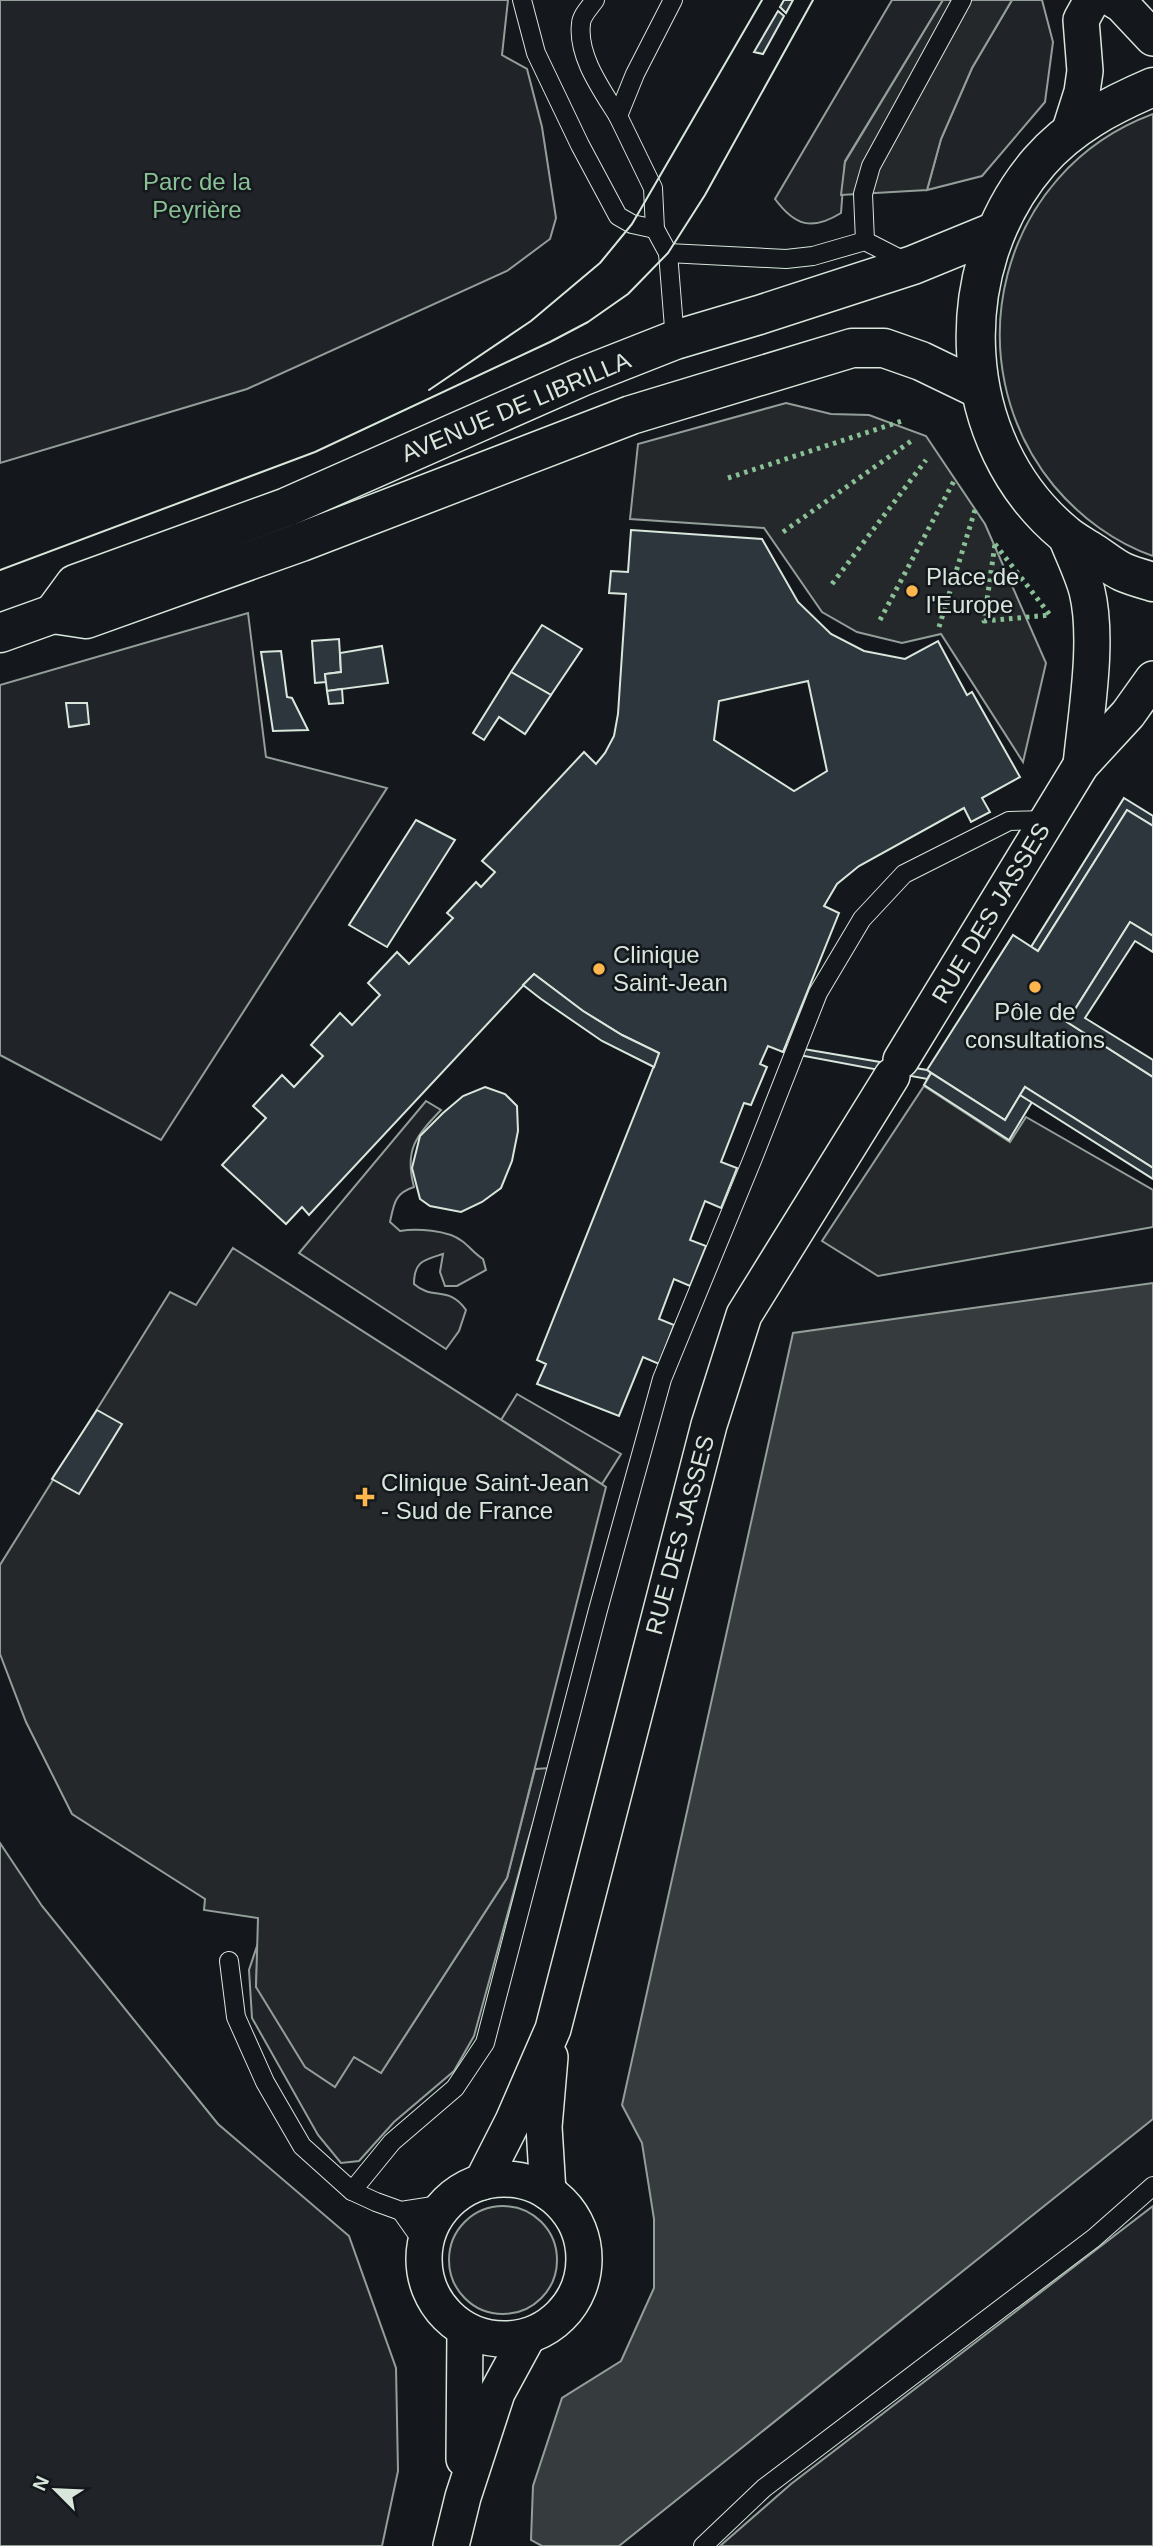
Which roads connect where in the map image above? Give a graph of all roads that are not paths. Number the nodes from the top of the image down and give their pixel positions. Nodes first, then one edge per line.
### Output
1 (522, 0) edge
2 (594, 0) edge
3 (673, 0) edge
4 (962, 0) edge
5 (1092, 0) edge
6 (1114, 0) edge
7 (1153, 38) edge
8 (1153, 87) edge
9 (618, 116) junction
10 (1069, 133) junction
11 (655, 229) junction
12 (996, 231) junction
13 (865, 241) junction
14 (668, 253) junction
15 (913, 265) junction
16 (675, 340) junction
17 (979, 389) junction
18 (688, 396) junction
19 (1065, 534) junction
20 (1153, 582) edge
21 (54, 614) junction
22 (0, 633) edge
23 (1153, 679) edge
24 (1080, 765) junction
25 (1047, 820) junction
26 (229, 1961) dead end
27 (553, 2029) junction
28 (482, 2182) junction
29 (1153, 2186) edge
30 (352, 2191) junction
31 (548, 2192) junction
32 (446, 2204) junction
33 (401, 2211) junction
34 (425, 2245) junction
35 (465, 2330) junction
36 (528, 2336) junction
37 (463, 2497) junction
38 (451, 2546) edge
39 (703, 2546) edge

1 - 11 lane
2 - 9 lane
3 - 9 lane
4 - 13 lane
5 - 10 street
6 - 7 street
8 - 10 main road
9 - 11 lane
10 - 12 main road
11 - 14 lane
12 - 15 main road, AVENUE DE LIBRILLA
12 - 17 main road
13 - 14 lane
13 - 15 lane
14 - 16 lane
15 - 16 main road, AVENUE DE LIBRILLA
16 - 18 main road
16 - 21 main road, AVENUE DE LIBRILLA
17 - 18 main road, AVENUE DE LIBRILLA
17 - 19 main road
18 - 21 main road, AVENUE DE LIBRILLA
19 - 20 main road
19 - 24 street, RUE DES JASSES
21 - 22 main road, AVENUE DE LIBRILLA
23 - 24 street, RUE DES JASSES
24 - 25 street, RUE DES JASSES
25 - 27 street, RUE DES JASSES
25 - 30 lane
26 - 30 lane
27 - 28 street, RUE DES JASSES
27 - 31 street, RUE DES JASSES
28 - 31 street
28 - 32 street
29 - 39 lane
30 - 33 lane
31 - 36 street
32 - 33 lane
32 - 34 street
33 - 34 lane
34 - 35 street
35 - 36 street
35 - 37 street
36 - 37 street
37 - 38 street

